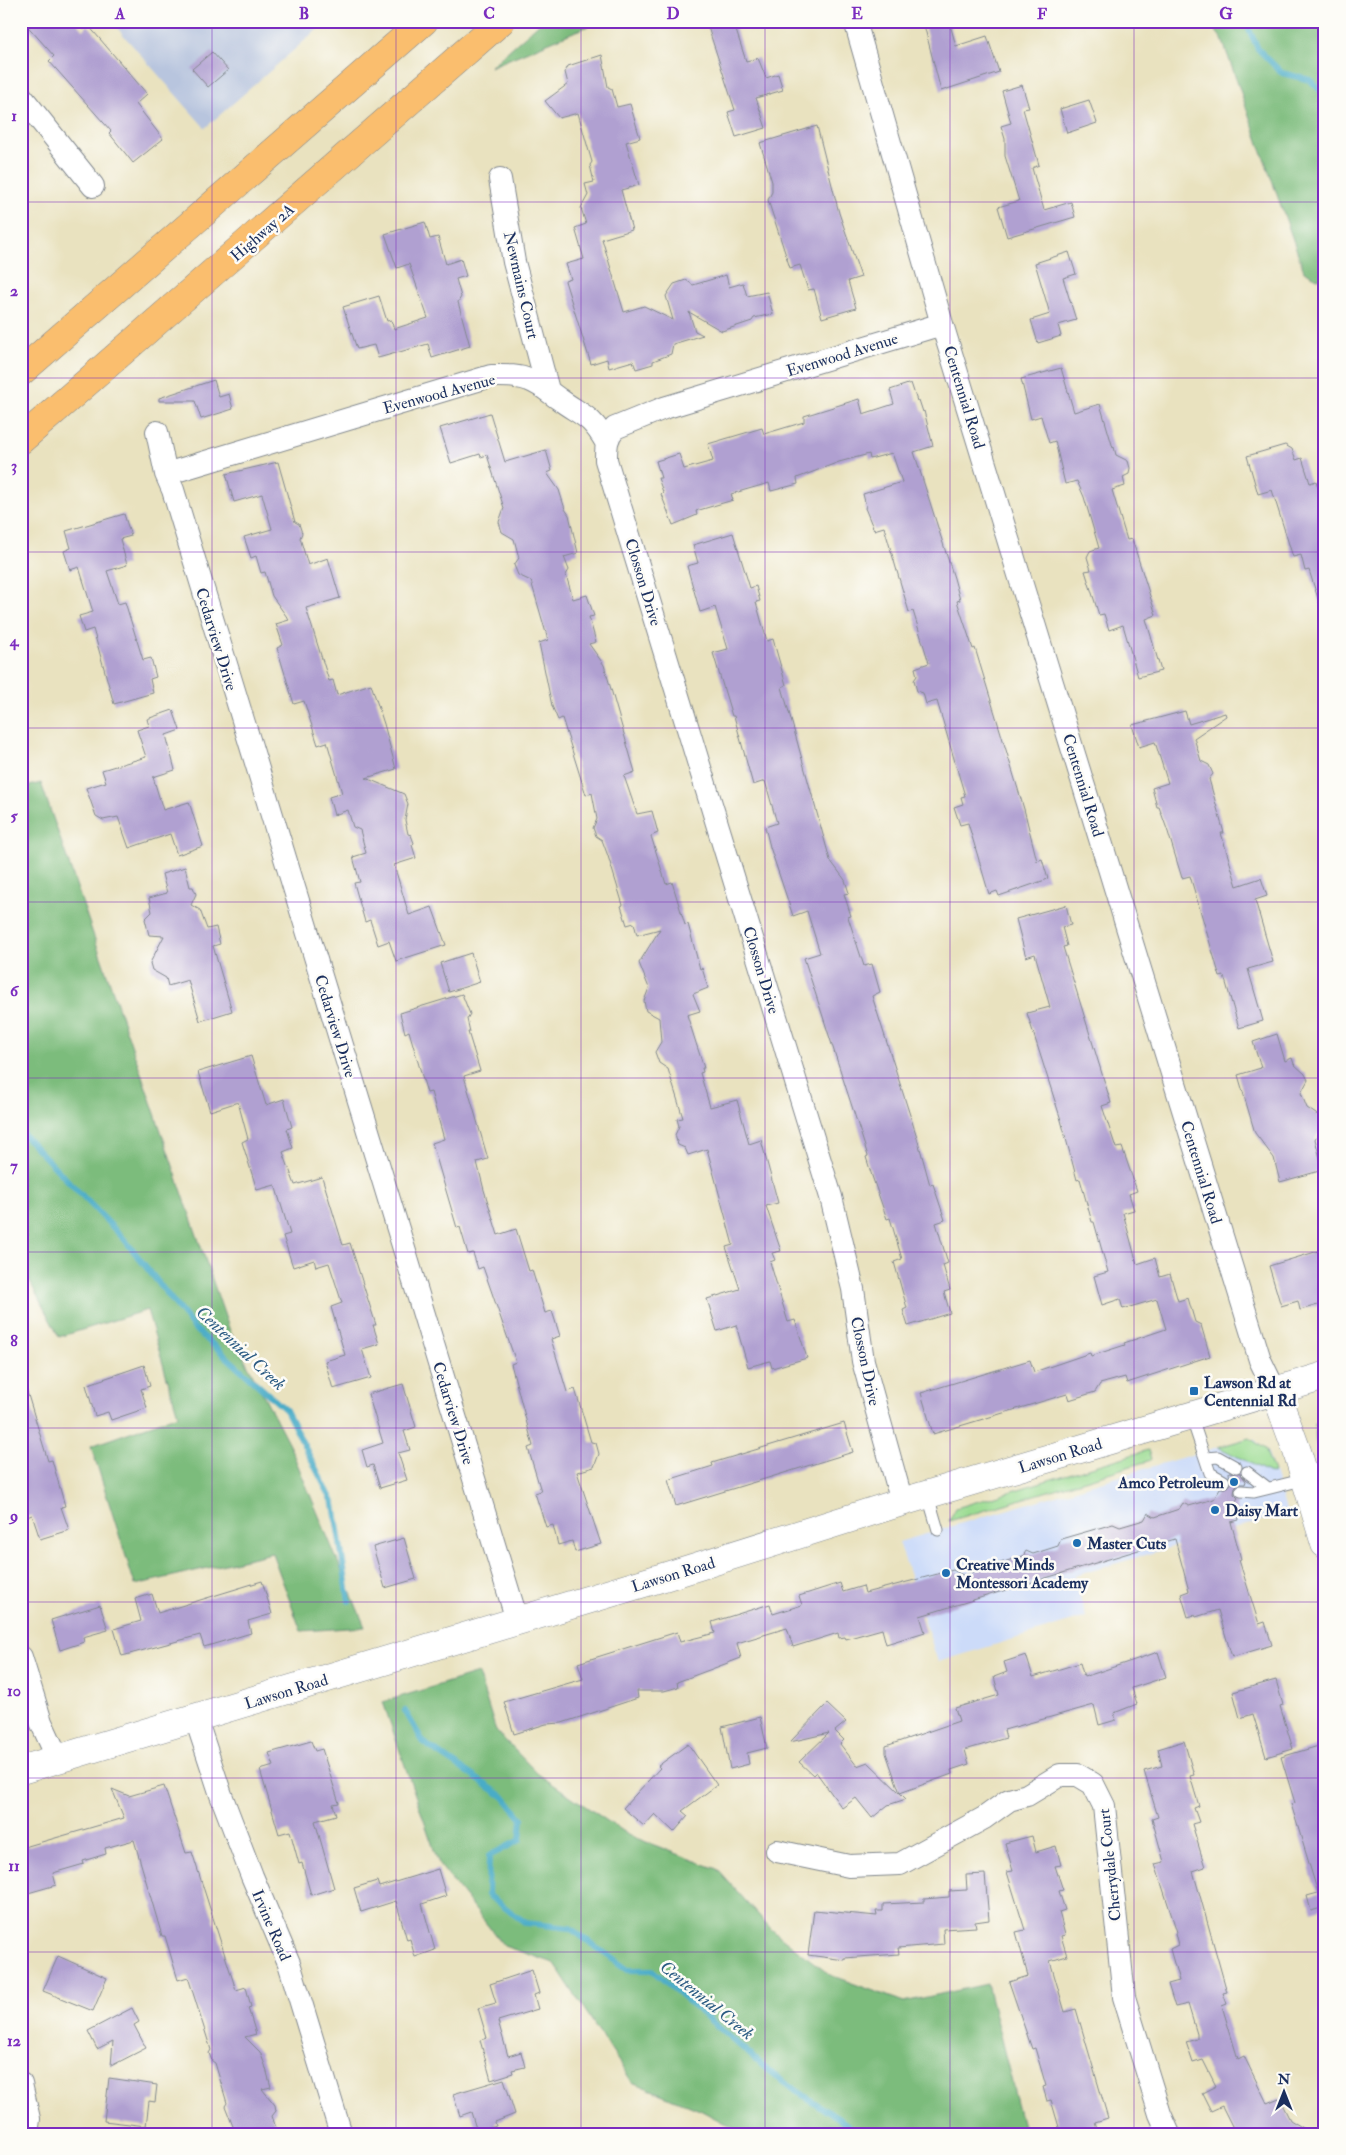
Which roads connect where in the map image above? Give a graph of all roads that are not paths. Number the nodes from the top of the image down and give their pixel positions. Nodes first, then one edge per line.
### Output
1 (424, 21) edge
2 (501, 21) edge
3 (855, 21) edge
4 (21, 96) edge
5 (500, 179) dead end
6 (93, 186) dead end
7 (942, 324) junction
8 (21, 372) edge
9 (548, 390) junction
10 (157, 432) dead end
11 (21, 440) edge
12 (606, 442) junction
13 (166, 474) junction
14 (1325, 1376) edge
15 (1275, 1392) junction
16 (1191, 1416) junction
17 (1206, 1458) junction
18 (1306, 1479) junction
19 (1224, 1481) dead end
20 (1268, 1488) junction
21 (1242, 1491) dead end
22 (928, 1496) junction
23 (902, 1502) junction
24 (938, 1530) dead end
25 (1325, 1544) edge
26 (518, 1620) junction
27 (21, 1657) edge
28 (196, 1719) junction
29 (58, 1759) junction
30 (21, 1770) edge
31 (777, 1851) dead end
32 (21, 2084) edge
33 (27, 2134) edge
34 (341, 2134) edge
35 (1169, 2134) edge

1 - 8 highway
2 - 11 highway, Highway 2A
3 - 7 street, Centennial Road
4 - 6 street
5 - 9 street, Newmains Court
7 - 12 street, Evenwood Avenue
7 - 15 street, Centennial Road
9 - 12 street, Evenwood Avenue
9 - 13 street, Evenwood Avenue
10 - 13 street, Cedarview Drive
12 - 23 street, Closson Drive
13 - 26 street, Cedarview Drive
14 - 15 street, Lawson Road
15 - 16 street, Lawson Road
15 - 18 street, Centennial Road
16 - 17 lane
16 - 22 street, Lawson Road
17 - 19 lane
17 - 20 lane
18 - 20 lane
18 - 25 street, Centennial Road
20 - 21 lane
22 - 23 street, Lawson Road
22 - 24 lane
23 - 26 street, Lawson Road
26 - 28 street, Lawson Road
27 - 29 street
28 - 29 street, Lawson Road
28 - 34 street, Irvine Road
29 - 30 street, Lawson Road
31 - 35 street, Cherrydale Court
32 - 33 street

